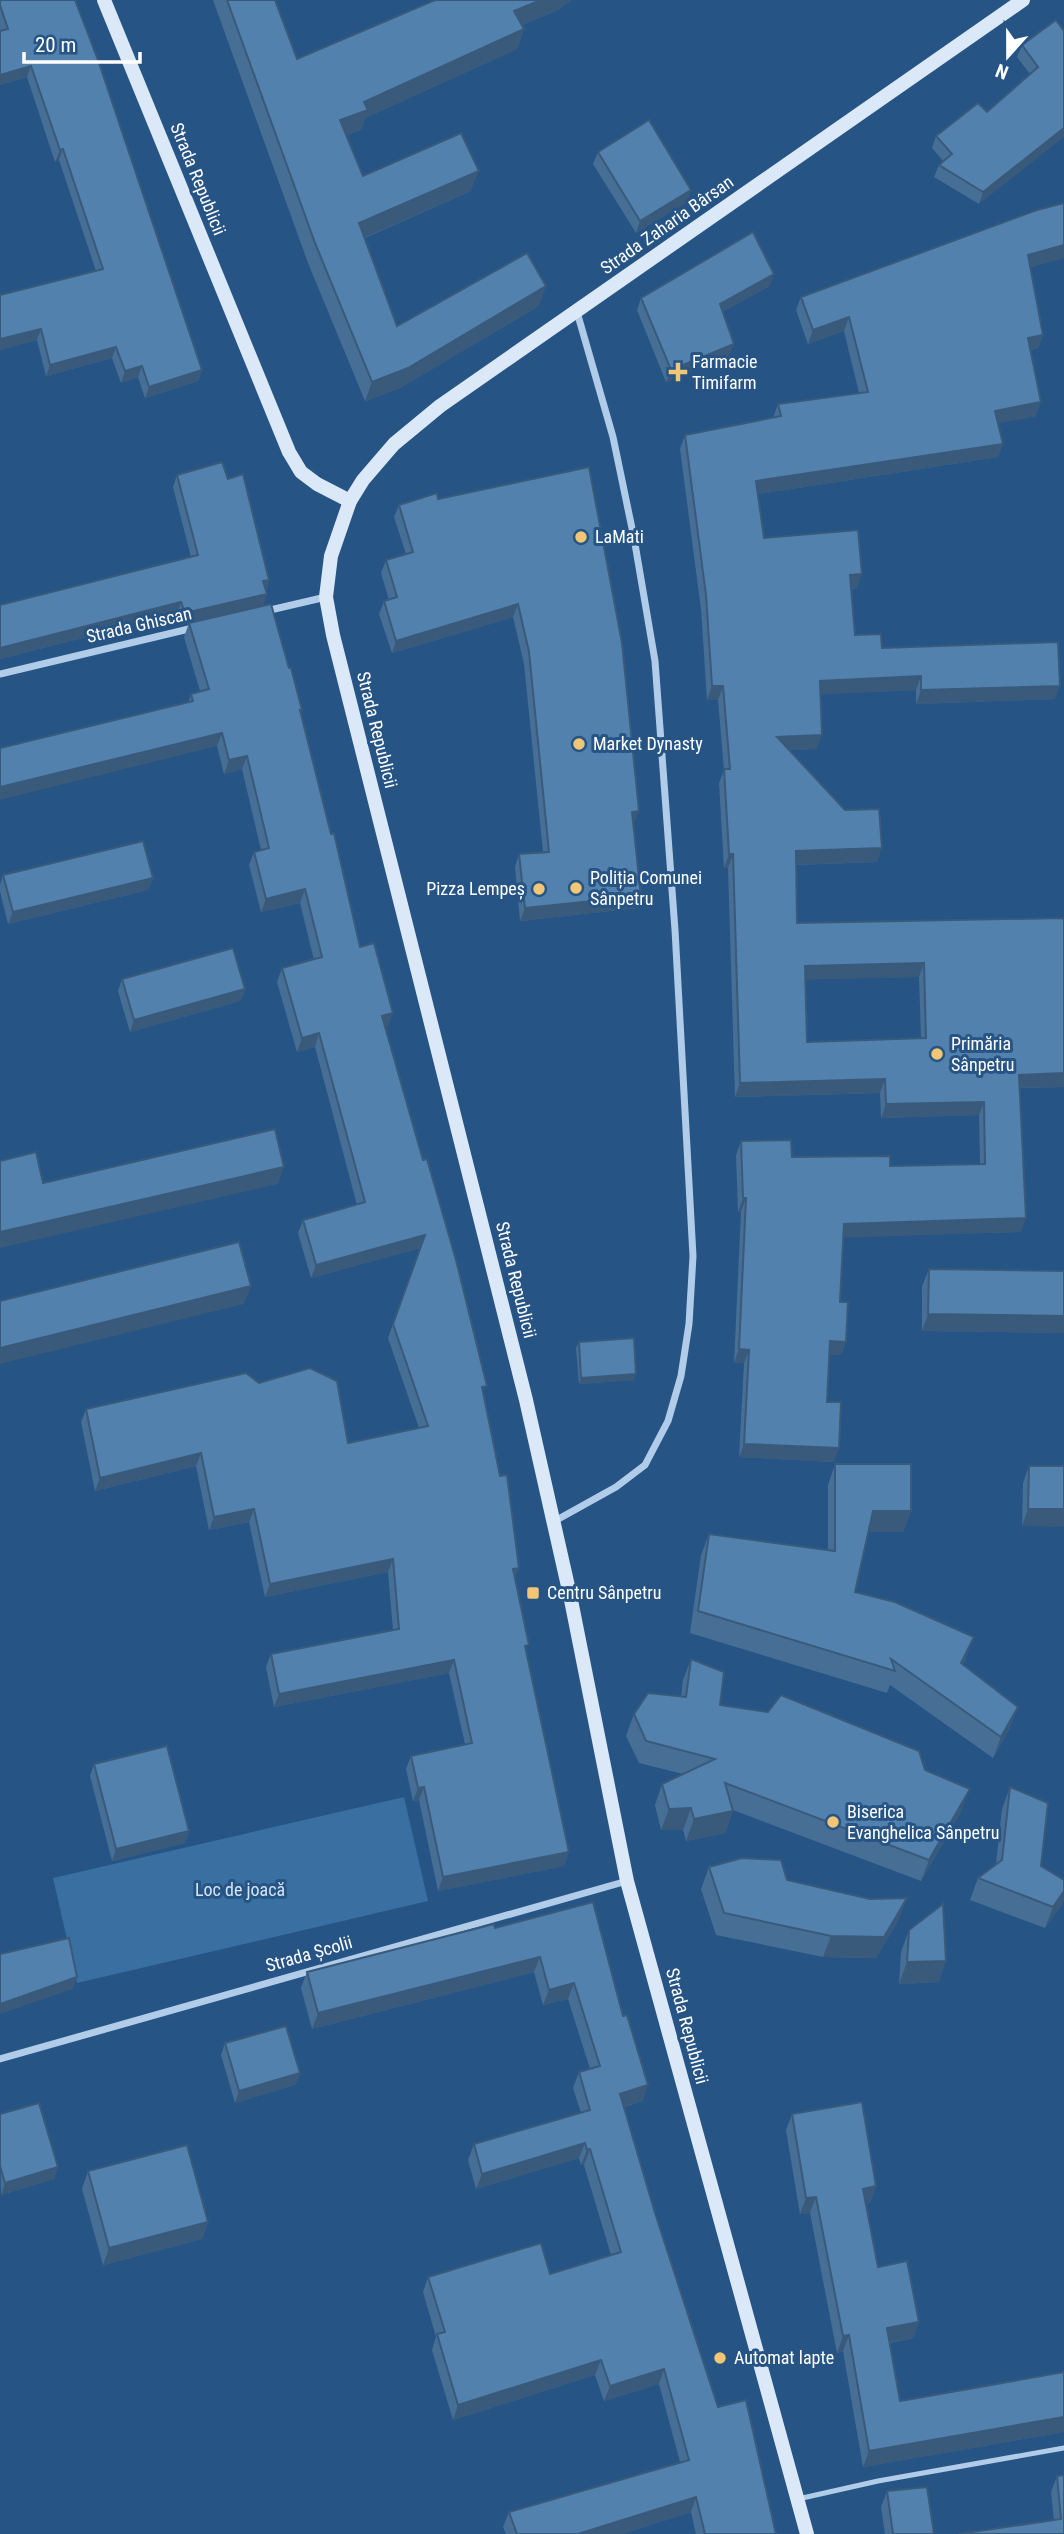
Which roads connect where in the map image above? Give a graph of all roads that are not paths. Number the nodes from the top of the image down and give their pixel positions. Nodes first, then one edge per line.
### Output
1 (104, 0) edge
2 (1023, 0) edge
3 (577, 312) junction
4 (350, 501) junction
5 (326, 597) junction
6 (258, 613) edge
7 (204, 626) edge
8 (0, 674) edge
9 (554, 1522) junction
10 (627, 1881) junction
11 (0, 2059) edge
12 (1064, 2448) edge
13 (798, 2499) junction
14 (807, 2534) edge

1 - 4 main road, Strada Republicii
2 - 3 main road, Strada Zaharia Bârsan
3 - 4 main road, Strada Zaharia Bârsan
3 - 9 street
4 - 5 main road, Strada Republicii
5 - 6 street
5 - 9 main road, Strada Republicii
7 - 8 street, Strada Ghiscan
9 - 10 main road, Strada Republicii
10 - 11 street, Strada Școlii
10 - 13 main road, Strada Republicii
12 - 13 lane
13 - 14 main road, Strada Republicii

